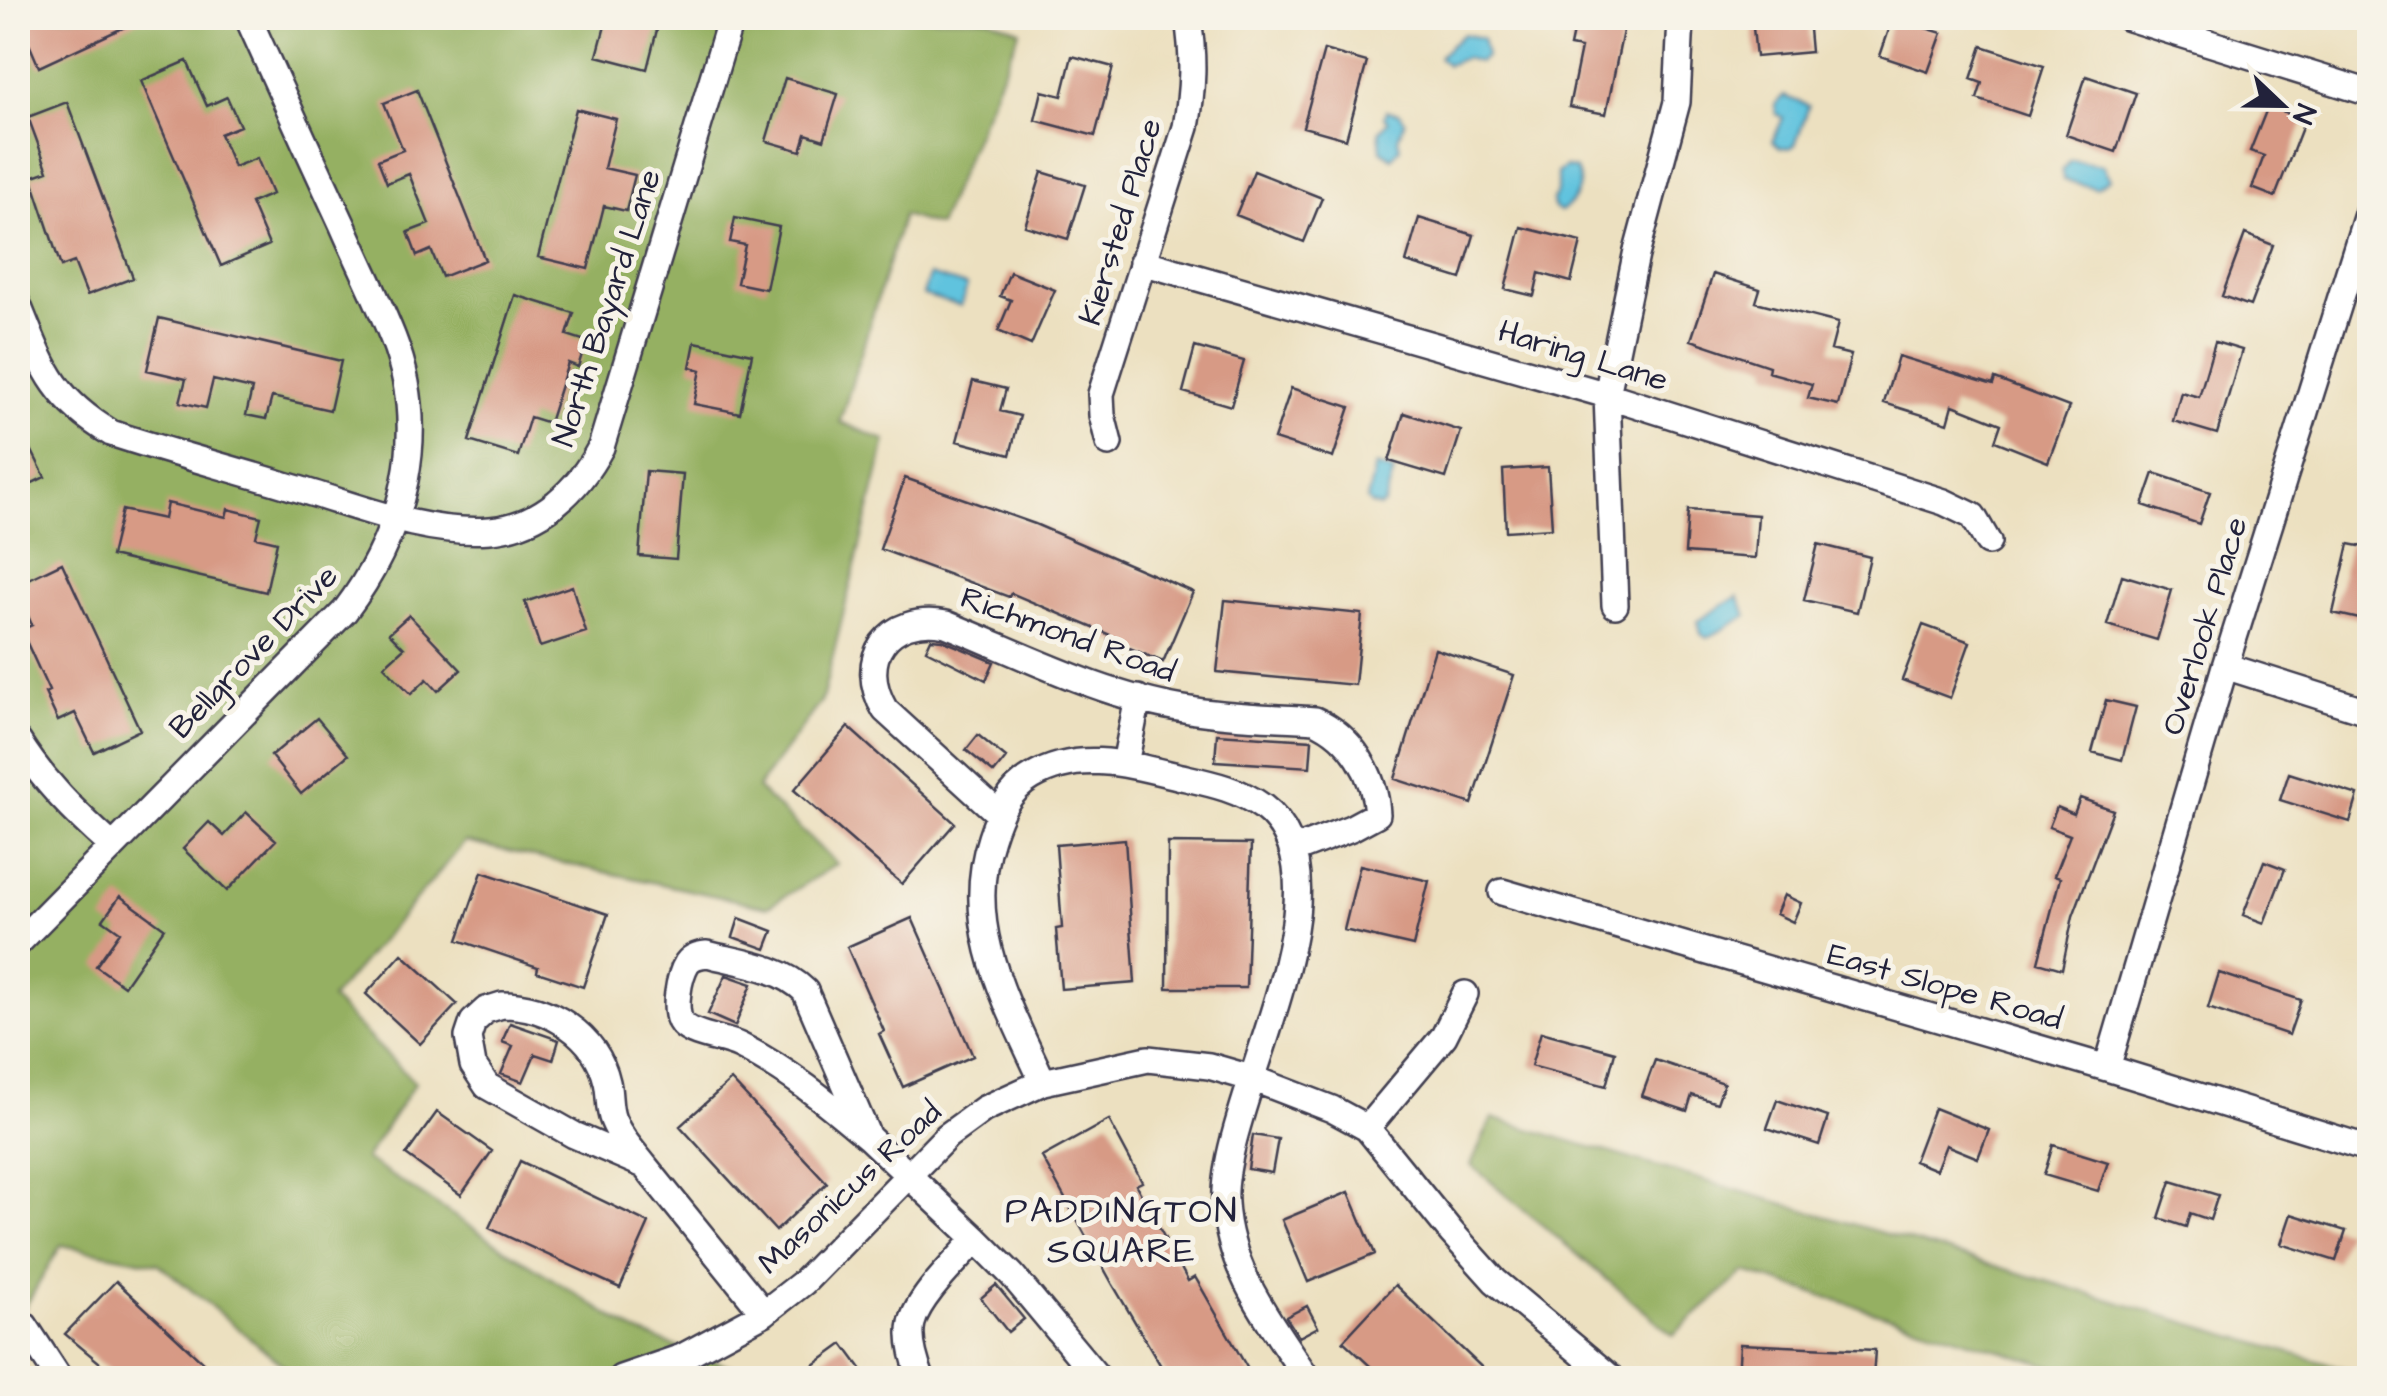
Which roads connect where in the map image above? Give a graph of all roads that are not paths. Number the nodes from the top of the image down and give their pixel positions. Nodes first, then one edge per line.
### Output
1 (248, 18) edge
2 (730, 18) edge
3 (1680, 18) edge
4 (2130, 18) edge
5 (1188, 19) edge
6 (2370, 94) edge
7 (2370, 206) edge
8 (1142, 262) junction
9 (18, 305) edge
10 (1607, 395) junction
11 (1109, 443) dead end
12 (397, 518) junction
13 (1988, 542) dead end
14 (1615, 605) dead end
15 (2225, 666) junction
16 (1138, 698) junction
17 (2370, 712) edge
18 (18, 741) edge
19 (1125, 764) junction
20 (998, 814) junction
21 (111, 845) junction
22 (1294, 850) junction
23 (1502, 892) dead end
24 (18, 943) edge
25 (1464, 994) dead end
26 (2107, 1068) junction
27 (1254, 1079) junction
28 (1043, 1082) junction
29 (1367, 1128) junction
30 (868, 1137) junction
31 (2370, 1149) edge
32 (644, 1165) junction
33 (907, 1177) junction
34 (976, 1239) junction
35 (764, 1312) junction
36 (25, 1326) dead end
37 (60, 1378) edge
38 (621, 1378) edge
39 (920, 1378) edge
40 (1098, 1378) edge
41 (1308, 1378) edge
42 (1610, 1378) edge

1 - 12 street, Bellgrove Drive
2 - 12 street, North Bayard Lane
3 - 10 street
4 - 6 street
5 - 8 street, Kiersted Place
7 - 15 street, Overlook Place
8 - 10 street, Haring Lane
8 - 11 street, Kiersted Place
9 - 12 street, North Bayard Lane
10 - 13 street, Haring Lane
10 - 14 street
12 - 21 street, Bellgrove Drive
15 - 17 street
15 - 26 street, Overlook Place
16 - 19 street
16 - 20 street, Richmond Road
16 - 22 street, Richmond Road
18 - 21 street
19 - 20 street
19 - 22 street
20 - 28 street
21 - 24 street, Bellgrove Drive
22 - 27 street
23 - 26 street, East Slope Road
25 - 29 street
26 - 31 street, East Slope Road
27 - 28 street, Masonicus Road
27 - 29 street, Masonicus Road
27 - 41 street
28 - 33 street, Masonicus Road
29 - 42 street, Masonicus Road
30 - 30 street
30 - 33 street
32 - 32 street
32 - 35 street
33 - 34 street
33 - 35 street, Masonicus Road
34 - 39 street
34 - 40 street
35 - 38 street, Masonicus Road
36 - 37 street

